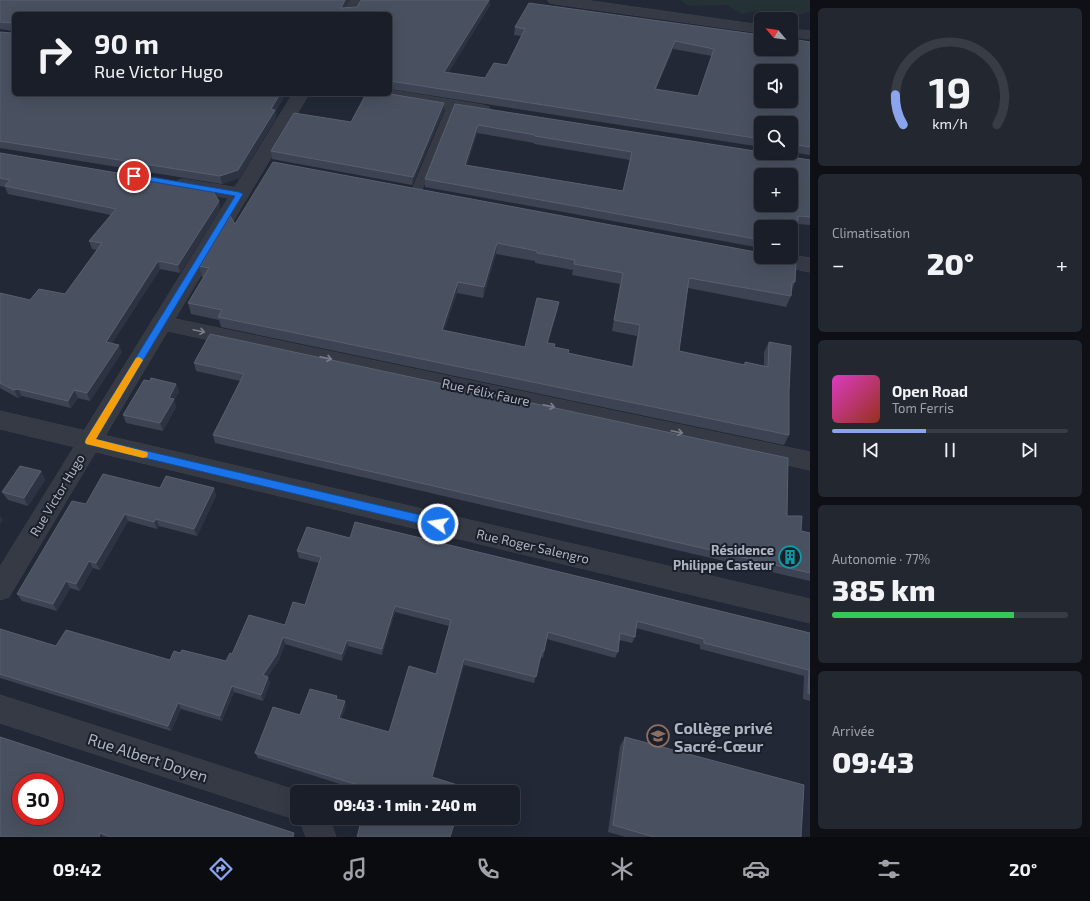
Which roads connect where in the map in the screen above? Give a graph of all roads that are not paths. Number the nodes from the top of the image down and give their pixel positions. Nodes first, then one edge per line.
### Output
1 (358, 0) edge
2 (555, 0) edge
3 (350, 12) edge
4 (754, 28) edge
5 (798, 34) edge
6 (810, 36) edge
7 (300, 96) edge
8 (392, 96) edge
9 (452, 105) junction
10 (499, 112) edge
11 (169, 182) edge
12 (416, 192) edge
13 (239, 194) junction
14 (798, 263) edge
15 (810, 265) edge
16 (161, 323) junction
17 (0, 420) edge
18 (90, 442) junction
19 (810, 461) edge
20 (0, 589) edge
21 (810, 611) edge
22 (0, 709) edge
23 (290, 803) edge

1 - 3 street
2 - 4 street
5 - 6 street
7 - 13 street, Rue Victor Hugo
8 - 9 street
9 - 10 street
9 - 12 lane
11 - 13 street
13 - 16 street, Rue Victor Hugo
14 - 15 street
16 - 18 street, Rue Victor Hugo
16 -> 19 street, Rue Félix Faure
17 - 18 street, Rue Roger Salengro
18 - 20 street, Rue Victor Hugo
18 - 21 street, Rue Roger Salengro
22 - 23 street, Rue Albert Doyen

